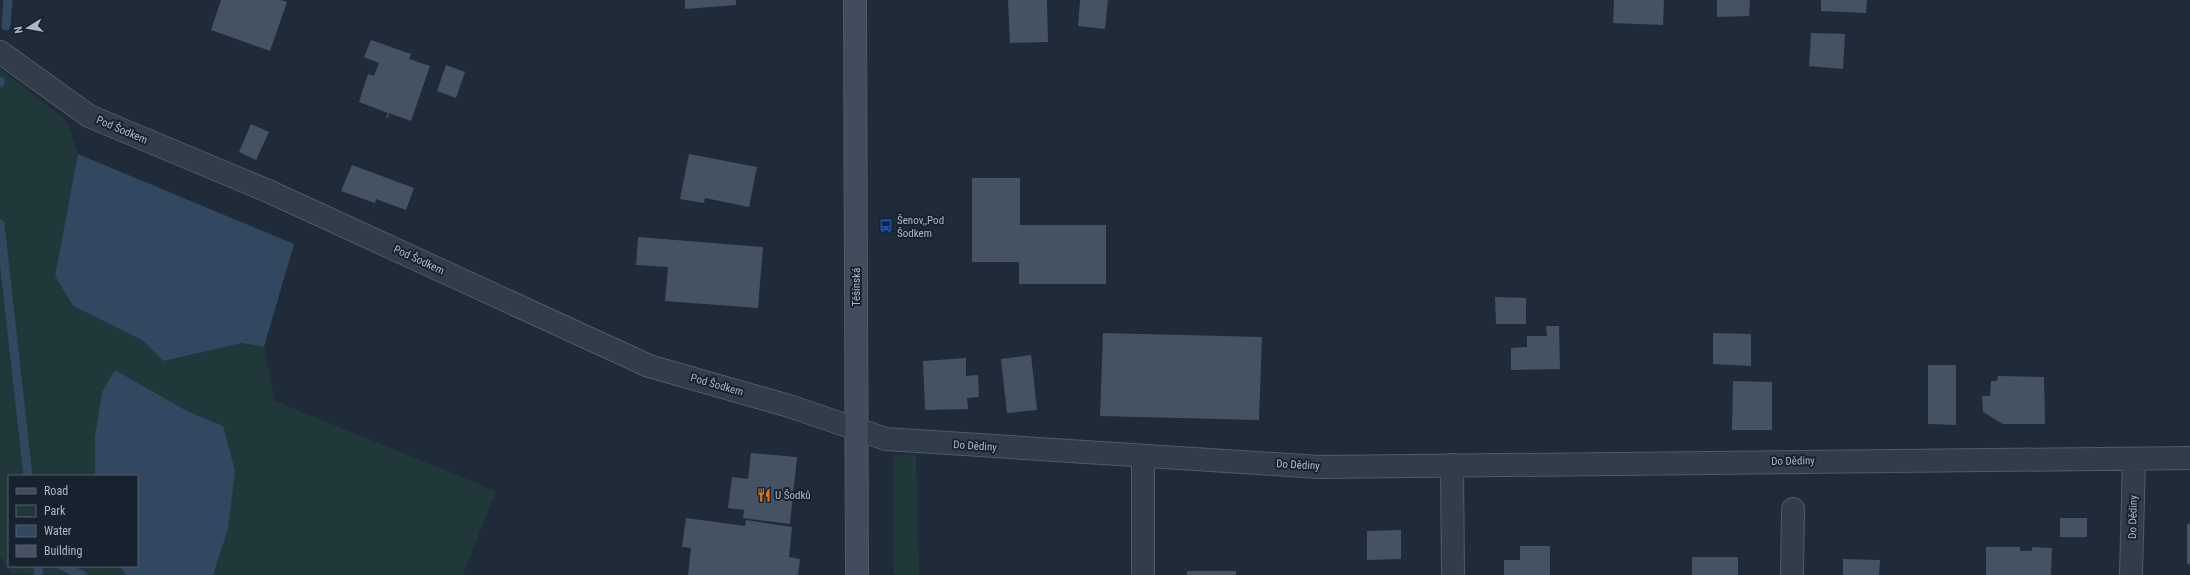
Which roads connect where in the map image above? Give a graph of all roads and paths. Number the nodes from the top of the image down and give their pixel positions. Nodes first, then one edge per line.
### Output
1 (855, 0) edge
2 (0, 52) edge
3 (856, 429) junction
4 (1143, 456) junction
5 (2190, 458) edge
6 (2134, 459) junction
7 (1452, 465) junction
8 (1793, 509) dead end
9 (857, 575) edge
10 (1143, 575) edge
11 (1453, 575) edge
12 (1792, 575) edge
13 (2131, 575) edge

1 - 3 main road, Těšínská
2 - 3 street, Pod Šodkem
3 - 4 street, Do Dědiny
3 - 9 main road, Těšínská
4 - 7 street, Do Dědiny
4 - 10 street
5 - 6 street, Do Dědiny
6 - 7 street, Do Dědiny
6 - 13 street, Do Dědiny
7 - 11 street
8 - 12 street

